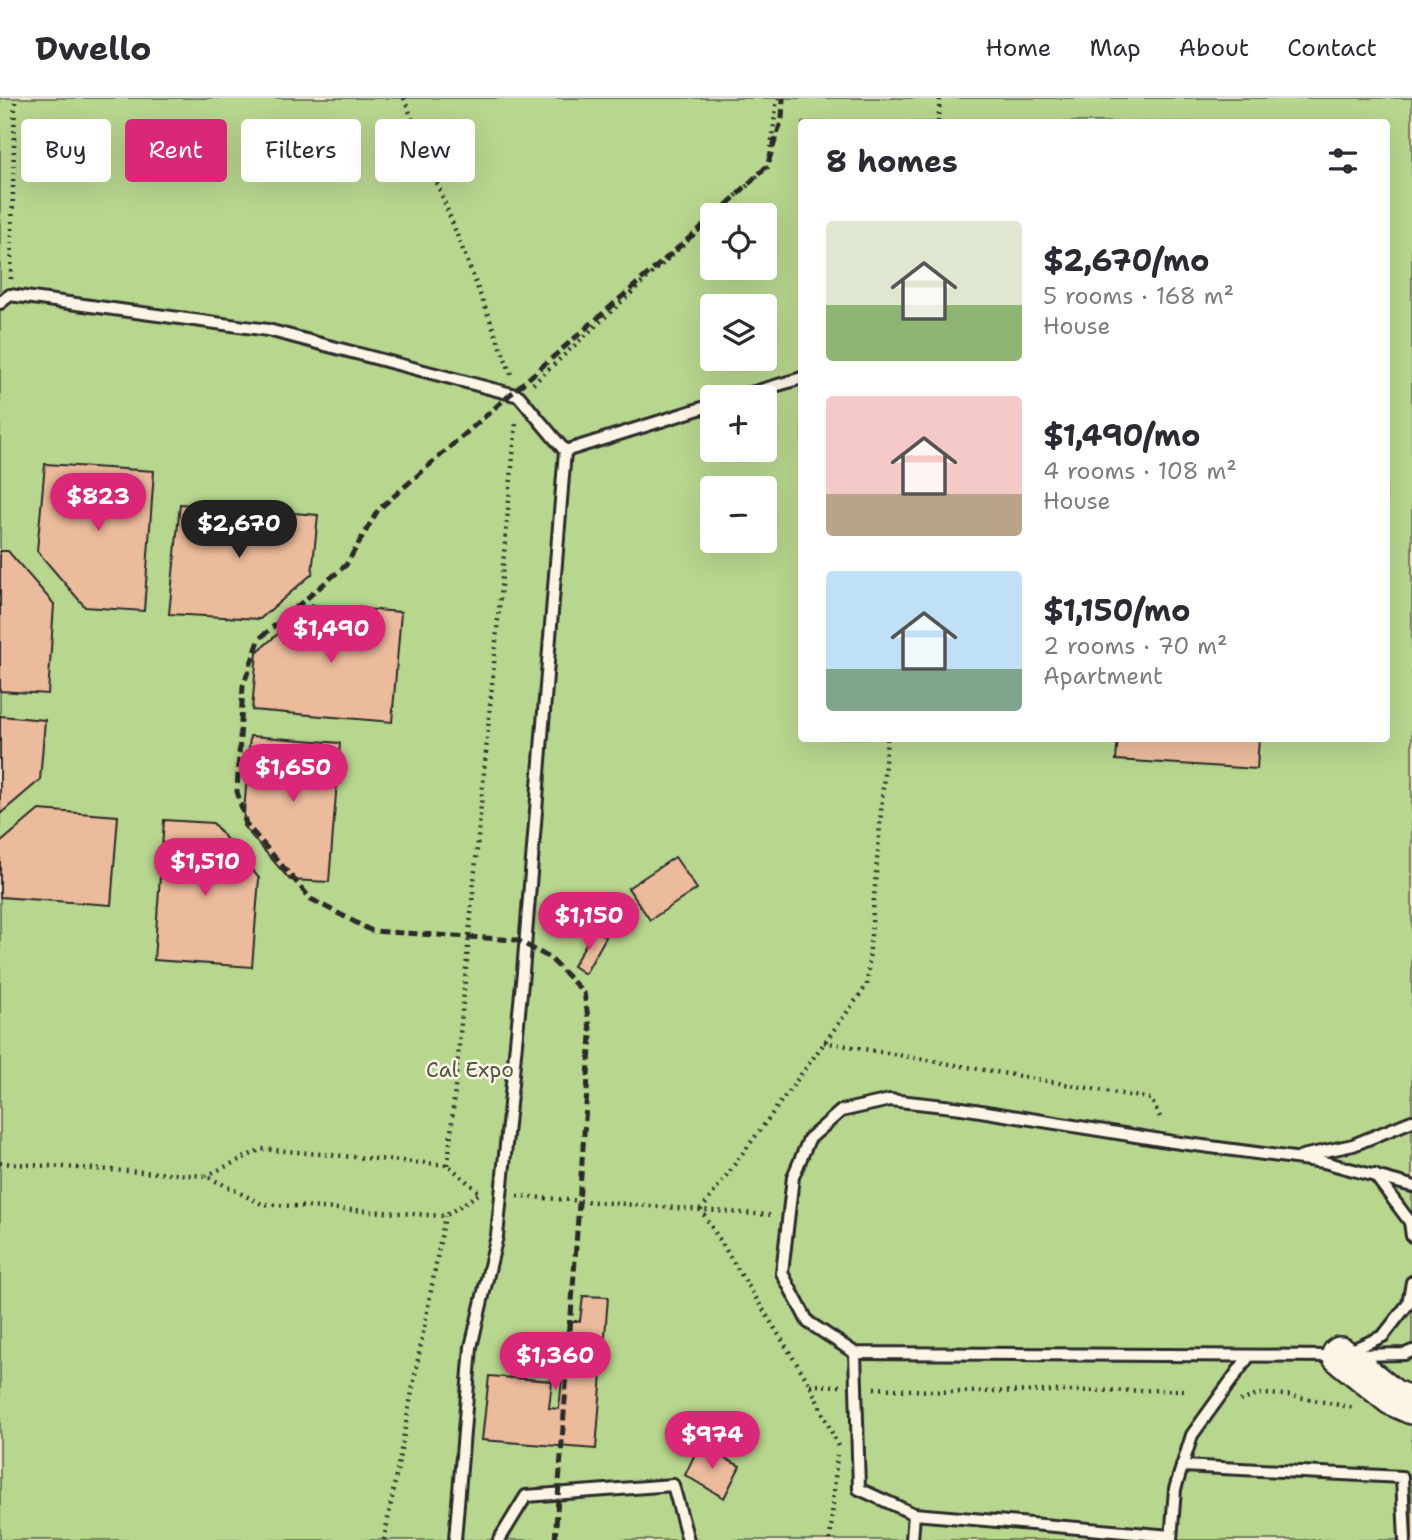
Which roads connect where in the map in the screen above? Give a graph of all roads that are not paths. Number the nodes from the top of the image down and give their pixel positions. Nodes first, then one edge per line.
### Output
1 (0, 303) edge
2 (798, 379) edge
3 (777, 385) edge
4 (700, 409) edge
5 (565, 451) junction
6 (1412, 1121) edge
7 (1293, 1158) junction
8 (1375, 1175) junction
9 (1412, 1186) edge
10 (1412, 1236) edge
11 (1412, 1282) edge
12 (1412, 1351) edge
13 (855, 1353) junction
14 (1340, 1355) junction
15 (1249, 1356) junction
16 (1412, 1406) edge
17 (1182, 1466) junction
18 (914, 1514) junction
19 (1171, 1538) edge
20 (455, 1540) edge
21 (499, 1540) edge
22 (688, 1540) edge
23 (912, 1540) edge
24 (1405, 1540) edge

1 - 5 lane
2 - 3 lane
4 - 5 lane
5 - 20 lane
6 - 7 lane
7 - 8 lane
7 - 13 lane
8 - 9 lane
8 - 10 lane
11 - 14 lane
12 - 14 lane
13 - 15 lane
13 - 18 lane
14 - 15 lane
14 - 16 main road
15 - 17 lane
17 - 19 lane
17 - 24 lane
18 - 19 lane
18 - 23 lane
21 - 22 lane

